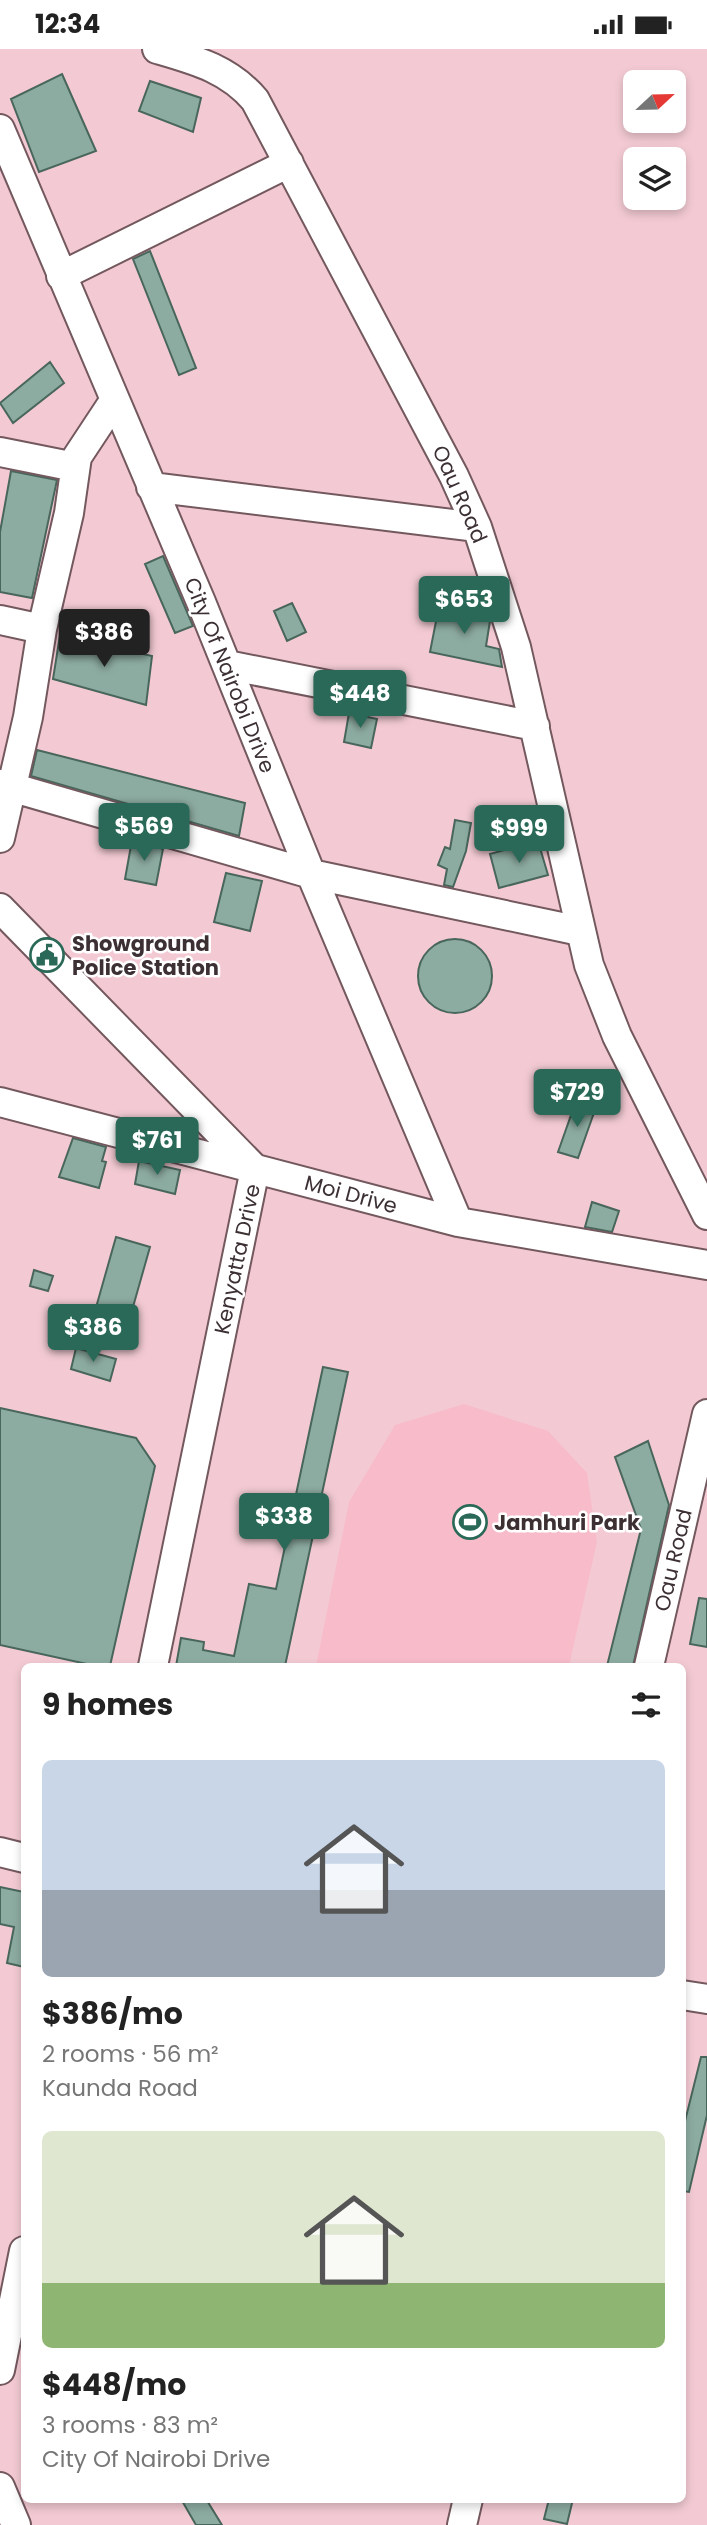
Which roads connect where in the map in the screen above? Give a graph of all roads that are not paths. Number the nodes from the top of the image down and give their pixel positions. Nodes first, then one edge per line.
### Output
1 (157, 49) edge
2 (0, 129) edge
3 (289, 163) junction
4 (61, 276) junction
5 (114, 401) junction
6 (0, 452) edge
7 (75, 467) junction
8 (151, 487) junction
9 (477, 527) junction
10 (0, 620) edge
11 (42, 629) junction
12 (227, 666) junction
13 (535, 726) junction
14 (6, 786) edge
15 (0, 838) edge
16 (311, 874) junction
17 (0, 908) edge
18 (580, 931) junction
19 (0, 1102) edge
20 (255, 1169) junction
21 (707, 1215) edge
22 (458, 1222) junction
23 (707, 1265) edge
24 (707, 1414) edge
25 (154, 1663) edge
26 (650, 1663) edge
27 (0, 1852) edge
28 (21, 1857) edge
29 (686, 1996) edge
30 (707, 1999) edge
31 (21, 2266) edge
32 (0, 2370) edge
33 (0, 2487) edge
34 (467, 2503) edge
35 (16, 2525) edge
36 (463, 2525) edge

1 - 3 street, Oau Road
2 - 4 street, City Of Nairobi Drive
3 - 4 street
3 - 9 street, Oau Road
4 - 5 street, City Of Nairobi Drive
5 - 7 street
5 - 8 street, City Of Nairobi Drive
6 - 7 street
7 - 11 street
8 - 9 street
8 - 12 street, City Of Nairobi Drive
9 - 13 street, Oau Road
10 - 11 street
11 - 14 street
12 - 13 street
12 - 16 street, City Of Nairobi Drive
13 - 18 street, Oau Road
14 - 15 street
14 - 16 street
16 - 18 street
16 - 22 street, City Of Nairobi Drive
17 - 20 street, Kenyatta Drive
18 - 21 street, Oau Road
19 - 20 street, Moi Drive
20 - 22 street, Moi Drive
20 - 25 street, Kenyatta Drive
22 - 23 street, Moi Drive
24 - 26 street, Oau Road
27 - 28 street
29 - 30 street
31 - 32 street
33 - 35 street
34 - 36 street

